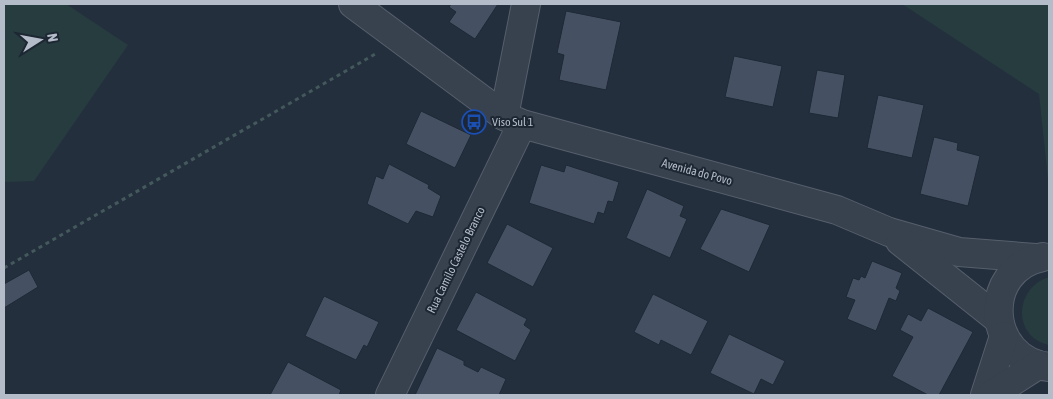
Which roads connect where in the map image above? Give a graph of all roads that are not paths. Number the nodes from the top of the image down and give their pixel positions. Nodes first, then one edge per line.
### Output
1 (353, 4) edge
2 (526, 4) edge
3 (513, 120) junction
4 (889, 232) junction
5 (1042, 257) edge
6 (1001, 327) junction
7 (1044, 366) edge
8 (390, 395) edge
9 (985, 395) edge
10 (991, 395) edge

1 - 3 street
2 - 3 street, Rua Camilo Castelo Branco
3 - 4 street, Avenida do Povo
3 - 8 street, Rua Camilo Castelo Branco
4 - 5 street, Avenida do Povo
4 - 6 street, Avenida do Povo
5 - 6 street, Avenida do Povo
6 - 7 street, Avenida do Povo
6 - 9 street
7 - 10 street

